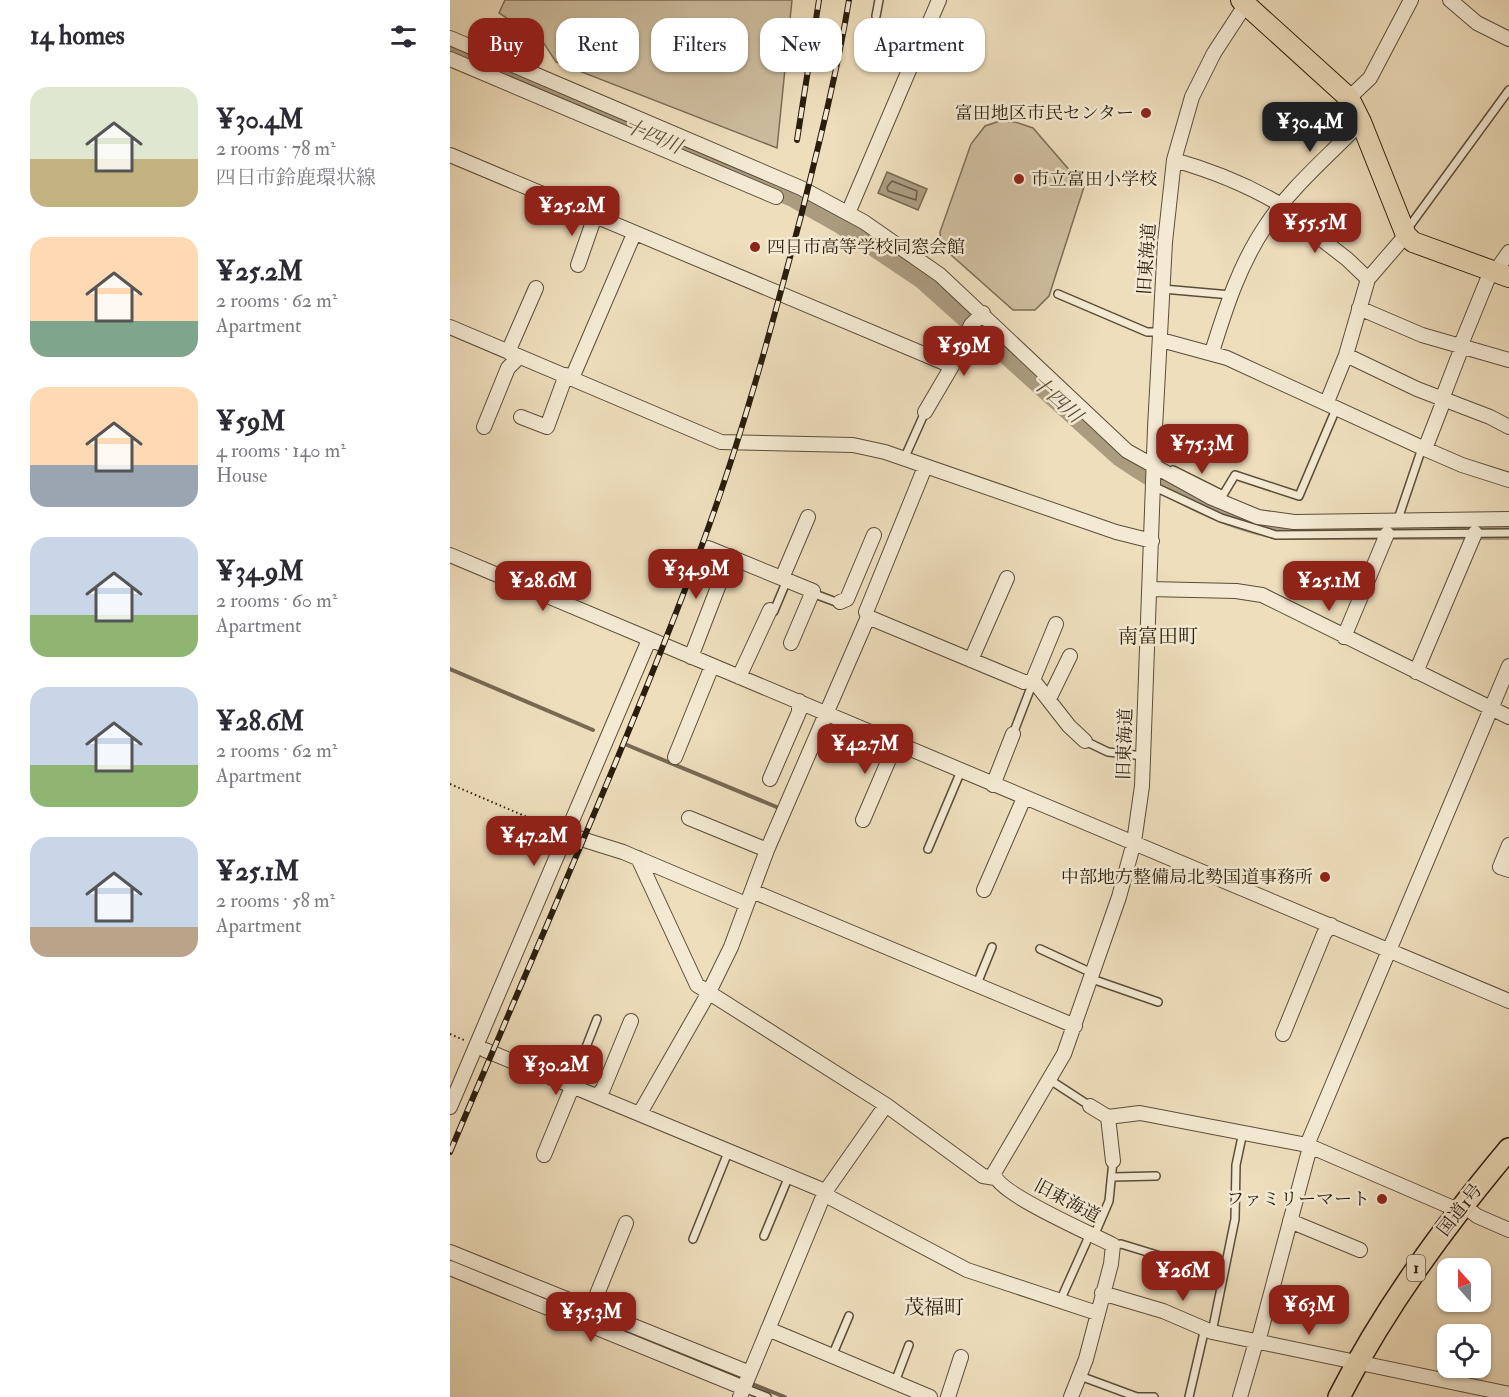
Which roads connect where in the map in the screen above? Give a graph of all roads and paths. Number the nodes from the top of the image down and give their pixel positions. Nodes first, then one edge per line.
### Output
1 (879, 0) edge
2 (939, 0) edge
3 (1411, 0) edge
4 (1450, 0) edge
5 (1243, 2) edge
6 (876, 16) dead end
7 (450, 38) edge
8 (1509, 39) edge
9 (450, 59) edge
10 (1509, 90) edge
11 (1349, 99) junction
12 (1361, 122) junction
13 (450, 155) edge
14 (1174, 160) junction
15 (776, 198) dead end
16 (1280, 206) junction
17 (848, 213) junction
18 (595, 216) junction
19 (634, 234) junction
20 (1406, 234) junction
21 (1509, 252) edge
22 (578, 265) dead end
23 (1498, 273) edge
24 (1368, 279) junction
25 (536, 288) dead end
26 (1163, 289) junction
27 (1058, 294) dead end
28 (1230, 295) junction
29 (1359, 308) junction
30 (978, 318) junction
31 (450, 327) edge
32 (1161, 336) junction
33 (1461, 347) junction
34 (1212, 352) junction
35 (514, 354) junction
36 (1346, 355) junction
37 (1509, 360) edge
38 (952, 366) junction
39 (569, 377) junction
40 (1443, 400) junction
41 (1331, 406) junction
42 (925, 412) joint
43 (521, 417) dead end
44 (484, 427) dead end
45 (1509, 427) edge
46 (1423, 448) junction
47 (904, 459) junction
48 (925, 467) junction
49 (1155, 475) junction
50 (1509, 480) edge
51 (808, 517) dead end
52 (1398, 519) junction
53 (1509, 519) edge
54 (1475, 533) junction
55 (1509, 533) edge
56 (1387, 534) junction
57 (874, 535) dead end
58 (1152, 541) junction
59 (708, 548) dead end
60 (450, 555) edge
61 (730, 556) junction
62 (1008, 578) dead end
63 (784, 579) junction
64 (1149, 589) junction
65 (812, 593) junction
66 (838, 602) junction
67 (770, 609) joint
68 (867, 614) junction
69 (1056, 624) dead end
70 (1344, 637) junction
71 (649, 640) junction
72 (791, 644) dead end
73 (1070, 656) dead end
74 (691, 657) junction
75 (971, 660) junction
76 (712, 666) junction
77 (1509, 666) edge
78 (1416, 672) junction
79 (739, 677) junction
80 (1033, 680) junction
81 (1048, 699) junction
82 (799, 701) junction
83 (1491, 709) junction
84 (827, 712) junction
85 (1509, 717) edge
86 (1013, 734) joint
87 (1085, 741) joint
88 (896, 743) junction
89 (1143, 756) junction
90 (675, 757) dead end
91 (961, 771) junction
92 (770, 779) dead end
93 (450, 784) edge
94 (993, 785) junction
95 (1024, 798) junction
96 (689, 818) dead end
97 (863, 820) dead end
98 (570, 835) junction
99 (1134, 842) junction
100 (1509, 845) edge
101 (928, 849) dead end
102 (767, 850) junction
103 (638, 858) junction
104 (1509, 870) edge
105 (984, 890) dead end
106 (752, 891) junction
107 (746, 904) junction
108 (1331, 925) junction
109 (992, 947) dead end
110 (1040, 949) dead end
111 (1388, 950) junction
112 (1092, 976) junction
113 (977, 984) junction
114 (708, 994) junction
115 (1509, 1001) edge
116 (1158, 1002) dead end
117 (597, 1019) dead end
118 (631, 1021) dead end
119 (1075, 1026) junction
120 (1283, 1035) dead end
121 (485, 1050) dead end
122 (1050, 1080) junction
123 (570, 1085) junction
124 (597, 1096) junction
125 (886, 1106) junction
126 (1090, 1106) joint
127 (450, 1107) edge
128 (640, 1113) junction
129 (1108, 1117) junction
130 (1243, 1132) junction
131 (1309, 1146) junction
132 (1509, 1149) edge
133 (729, 1150) junction
134 (544, 1155) dead end
135 (1113, 1161) joint
136 (789, 1176) junction
137 (1156, 1176) dead end
138 (1112, 1177) junction
139 (995, 1178) junction
140 (825, 1192) junction
141 (1460, 1208) junction
142 (1290, 1221) junction
143 (626, 1223) dead end
144 (1509, 1230) edge
145 (1092, 1235) junction
146 (764, 1236) dead end
147 (693, 1239) dead end
148 (1113, 1245) junction
149 (1360, 1250) dead end
150 (450, 1252) edge
151 (1226, 1262) junction
152 (451, 1272) edge
153 (1102, 1293) junction
154 (1060, 1300) junction
155 (591, 1309) junction
156 (1097, 1313) junction
157 (849, 1317) dead end
158 (768, 1329) junction
159 (1209, 1330) junction
160 (1257, 1342) junction
161 (909, 1345) dead end
162 (832, 1356) junction
163 (961, 1357) dead end
164 (1357, 1362) junction
165 (1080, 1376) junction
166 (895, 1382) junction
167 (745, 1384) edge
168 (1509, 1394) edge
169 (767, 1397) edge
170 (930, 1397) edge
171 (948, 1397) edge
172 (1071, 1397) edge
173 (1138, 1397) edge
174 (1154, 1397) edge
175 (1189, 1397) edge
176 (1240, 1397) edge
177 (1339, 1397) edge

1 - 6 lane
2 - 17 street
3 - 11 street
4 - 8 street
5 - 11 main road
5 - 14 street, 旧東海道
7 - 17 street
9 - 15 street
10 - 20 lane
11 - 12 main road
12 - 16 street
12 - 20 main road
13 - 18 street
14 - 16 street
14 - 26 street, 旧東海道
16 - 24 street
16 - 28 street
17 - 30 street
18 - 19 street
18 - 22 street
19 - 38 street
19 - 39 street
20 - 23 main road
20 - 24 street
21 - 23 street
23 - 33 street
24 - 29 street
25 - 35 street
26 - 28 lane
26 - 32 street, 旧東海道
27 - 32 lane
28 - 34 street
29 - 33 street
29 - 36 street
30 - 38 street
30 - 49 street
31 - 35 street
32 - 34 street
32 - 49 street, 旧東海道
33 - 37 street
33 - 40 street
34 - 41 street
35 - 39 street
35 - 44 street
36 - 40 street
36 - 41 street
38 - 42 street
39 - 43 street
39 - 47 street
40 - 45 street
40 - 46 street
41 - 46 street
41 - 49 lane
42 - 47 lane
46 - 50 street
46 - 52 lane
47 - 48 street
48 - 58 street
48 - 68 street
49 - 52 street
49 - 56 lane
49 - 58 street, 旧東海道
51 - 63 street
52 - 53 street
54 - 55 lane
54 - 56 lane
54 - 78 street
56 - 70 street
57 - 66 street
58 - 64 street, 旧東海道
59 - 61 street
60 - 71 street
61 - 63 street
61 - 74 street
62 - 75 street
63 - 65 street
63 - 67 lane
64 - 70 street
64 - 89 street, 旧東海道
65 - 66 lane
65 - 72 street
66 - 68 street
67 - 79 street
68 - 75 street
68 - 84 street
69 - 80 street
70 - 78 street
71 - 74 street
71 - 98 street
73 - 81 street
74 - 76 street
75 - 80 street
76 - 79 street
76 - 90 street
77 - 83 street
78 - 83 street
79 - 82 street
80 - 81 street
80 - 86 lane
81 - 87 street
82 - 84 street
82 - 92 street
83 - 85 street
83 - 111 street
84 - 88 street
84 - 102 street
86 - 94 street
87 - 89 lane
88 - 91 street
88 - 97 street
89 - 99 street, 旧東海道
91 - 94 street
91 - 101 lane
93 - 98 path
94 - 95 street
95 - 99 street
95 - 105 street
96 - 102 street
98 - 103 street
98 - 127 street
99 - 108 street
99 - 112 street, 旧東海道
100 - 104 street
102 - 106 street
103 - 107 street
103 - 114 street
106 - 107 street
106 - 113 street
107 - 114 street
108 - 111 street
108 - 120 street
109 - 113 lane
110 - 112 lane
111 - 115 street
111 - 131 street
112 - 116 lane
112 - 119 street, 旧東海道
113 - 119 street
114 - 125 street
114 - 128 street
117 - 123 lane
118 - 124 street
119 - 122 street, 旧東海道
121 - 123 street
122 - 126 lane
122 - 139 street, 旧東海道
123 - 124 street
123 - 134 street
124 - 128 street
125 - 139 street
125 - 140 street
126 - 129 street
128 - 133 street
129 - 130 street
129 - 135 street
130 - 131 street
130 - 151 lane
131 - 141 street
131 - 142 street
132 - 141 highway, 国道1号 / 1
133 - 136 street
133 - 147 lane
135 - 138 lane
136 - 140 street
136 - 146 lane
137 - 138 lane
138 - 145 lane
139 - 145 street, 旧東海道
140 - 154 street
140 - 158 street
141 - 144 street
141 - 164 highway, 国道1号 / 1
142 - 149 street
142 - 160 street
143 - 155 street
145 - 148 street, 旧東海道
145 - 154 lane
148 - 151 lane
148 - 153 street, 旧東海道
150 - 155 street
151 - 159 lane
152 - 167 street
153 - 156 street, 旧東海道
153 - 159 street
154 - 156 street
155 - 167 street
156 - 165 street, 旧東海道
157 - 162 lane
158 - 162 street
158 - 167 street
159 - 160 street
159 - 175 lane
160 - 164 street
160 - 176 street
161 - 166 lane
162 - 166 street
163 - 171 street
164 - 168 street
164 - 177 highway, 国道1号 / 1
165 - 172 street, 旧東海道
165 - 173 lane
166 - 170 street
167 - 169 lane
173 - 174 lane

